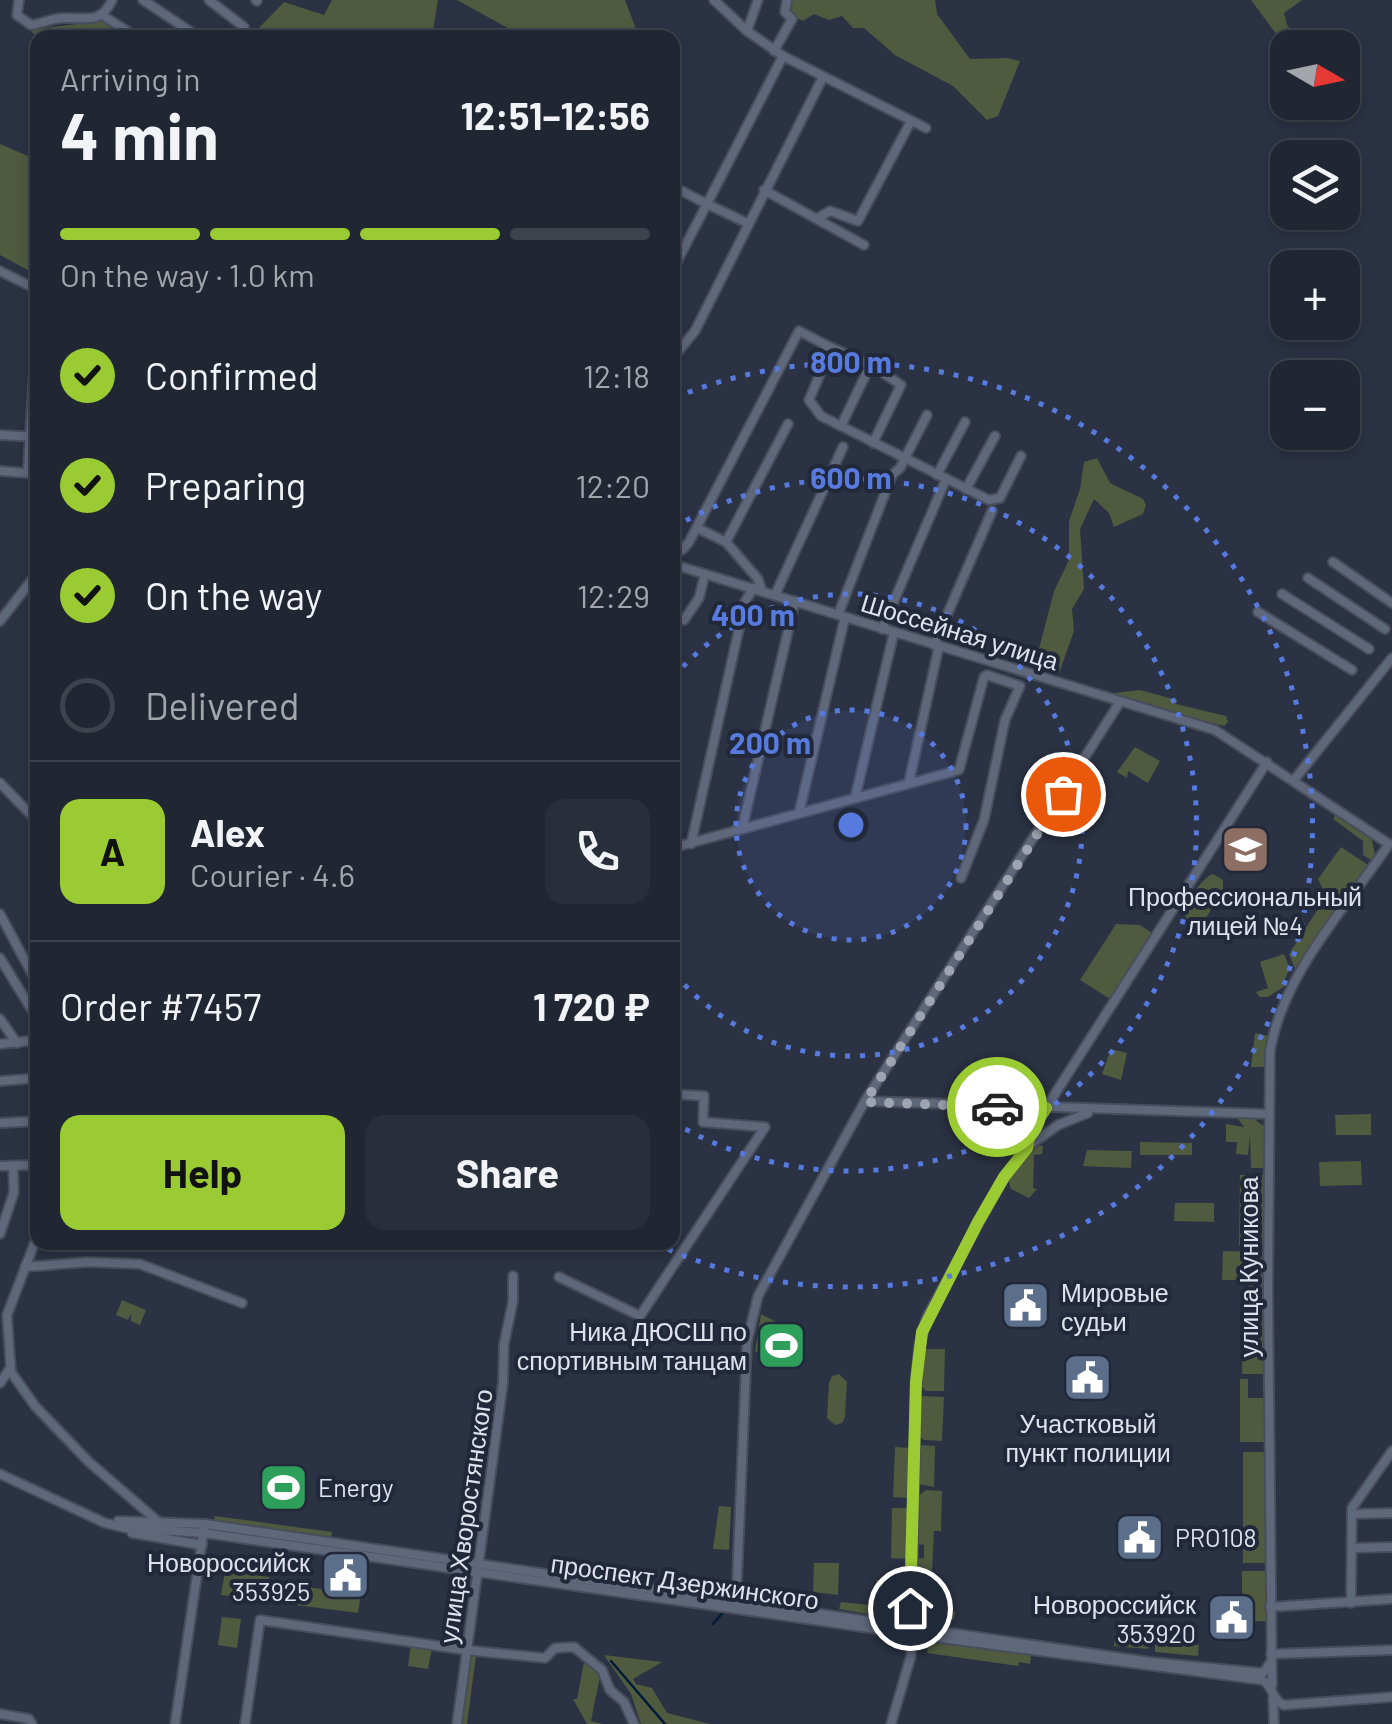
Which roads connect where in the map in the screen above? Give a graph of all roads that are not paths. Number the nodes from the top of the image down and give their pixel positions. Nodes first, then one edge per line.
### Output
1 (19, 0) edge
2 (112, 0) edge
3 (143, 0) edge
4 (209, 0) edge
5 (714, 0) edge
6 (758, 0) edge
7 (787, 0) edge
8 (102, 15) junction
9 (244, 27) dead end
10 (125, 30) edge
11 (188, 30) edge
12 (748, 31) junction
13 (778, 54) junction
14 (824, 78) junction
15 (911, 121) junction
16 (926, 128) dead end
17 (680, 190) edge
18 (764, 190) junction
19 (707, 204) junction
20 (818, 218) junction
21 (748, 223) junction
22 (864, 244) dead end
23 (680, 254) edge
24 (0, 271) edge
25 (30, 286) edge
26 (824, 344) junction
27 (680, 349) edge
28 (870, 366) junction
29 (927, 415) dead end
30 (965, 422) dead end
31 (788, 424) dead end
32 (841, 426) junction
33 (0, 435) edge
34 (995, 436) dead end
35 (30, 437) edge
36 (873, 443) junction
37 (843, 447) dead end
38 (1021, 456) dead end
39 (904, 458) junction
40 (0, 471) edge
41 (30, 473) edge
42 (941, 477) junction
43 (966, 489) junction
44 (992, 511) dead end
45 (696, 528) junction
46 (726, 542) junction
47 (680, 548) edge
48 (1332, 562) dead end
49 (680, 566) edge
50 (705, 574) junction
51 (1308, 578) dead end
52 (30, 582) edge
53 (758, 589) junction
54 (1282, 594) dead end
55 (775, 595) junction
56 (796, 601) junction
57 (1392, 603) edge
58 (1258, 612) dead end
59 (841, 616) junction
60 (684, 620) dead end
61 (0, 621) edge
62 (882, 628) junction
63 (1384, 629) dead end
64 (894, 632) junction
65 (936, 646) junction
66 (1368, 649) dead end
67 (1392, 658) edge
68 (1352, 670) dead end
69 (1030, 673) junction
70 (1020, 686) junction
71 (1120, 702) junction
72 (1267, 762) junction
73 (1294, 780) junction
74 (909, 782) junction
75 (0, 783) edge
76 (855, 798) junction
77 (799, 813) junction
78 (30, 814) edge
79 (742, 829) junction
80 (1375, 834) junction
81 (691, 844) junction
82 (680, 846) edge
83 (1391, 848) edge
84 (1376, 862) junction
85 (961, 878) dead end
86 (0, 914) edge
87 (0, 958) edge
88 (30, 970) edge
89 (30, 1007) edge
90 (0, 1020) edge
91 (30, 1041) edge
92 (17, 1043) junction
93 (0, 1044) edge
94 (30, 1079) edge
95 (0, 1081) edge
96 (680, 1094) edge
97 (865, 1102) junction
98 (1046, 1108) junction
99 (1058, 1108) junction
100 (1098, 1111) junction
101 (1268, 1114) junction
102 (1074, 1117) junction
103 (30, 1121) edge
104 (0, 1123) edge
105 (1027, 1148) junction
106 (30, 1165) edge
107 (0, 1166) edge
108 (14, 1166) junction
109 (11, 1203) junction
110 (0, 1204) edge
111 (0, 1234) edge
112 (32, 1250) edge
113 (25, 1267) junction
114 (512, 1276) dead end
115 (560, 1277) dead end
116 (242, 1303) dead end
117 (7, 1336) junction
118 (7, 1380) edge
119 (1392, 1451) edge
120 (0, 1471) edge
121 (1392, 1513) edge
122 (1352, 1514) junction
123 (156, 1522) junction
124 (204, 1528) junction
125 (124, 1532) dead end
126 (202, 1545) junction
127 (1392, 1547) edge
128 (1354, 1548) junction
129 (477, 1568) junction
130 (1392, 1600) edge
131 (1350, 1603) junction
132 (736, 1605) junction
133 (1270, 1607) junction
134 (910, 1630) junction
135 (466, 1650) junction
136 (1392, 1650) edge
137 (1271, 1658) junction
138 (1268, 1676) junction
139 (1272, 1692) junction
140 (1392, 1697) edge
141 (1284, 1704) junction
142 (3, 1718) edge
143 (1274, 1720) edge
144 (32, 1724) edge
145 (175, 1724) edge
146 (245, 1724) edge
147 (457, 1724) edge
148 (634, 1724) edge
149 (891, 1724) edge

1 - 8 street
2 - 8 street
3 - 11 street
4 - 9 street
5 - 12 street
6 - 12 street
7 - 13 street
8 - 10 street
12 - 13 street
13 - 14 street
13 - 19 street
14 - 15 street
14 - 18 street
15 - 16 street
15 - 20 street
17 - 19 street
18 - 20 street
18 - 21 street
19 - 21 street
19 - 23 street
20 - 22 street
21 - 27 street
24 - 25 street
26 - 28 street
26 - 32 street
26 - 45 street
28 - 32 street
28 - 36 street
29 - 39 street
30 - 42 street
31 - 46 street
32 - 36 street
33 - 35 street
34 - 43 street
36 - 39 street
37 - 55 street
38 - 43 street
39 - 42 street
39 - 59 street
40 - 41 street
42 - 43 street
42 - 62 street
44 - 65 street
45 - 46 street
45 - 47 street
46 - 53 street
48 - 57 street
49 - 50 street, Шоссейная улица
50 - 53 street, Шоссейная улица
50 - 60 street
51 - 63 street
52 - 61 street
53 - 55 street, Шоссейная улица
53 - 81 street
54 - 66 street
55 - 56 street, Шоссейная улица
56 - 59 street, Шоссейная улица
56 - 79 street
58 - 68 street
59 - 62 street, Шоссейная улица
59 - 77 street
62 - 64 street, Шоссейная улица
64 - 65 street, Шоссейная улица
64 - 76 street
65 - 69 street, Шоссейная улица
65 - 74 street
67 - 73 street
69 - 70 street
69 - 71 street, Шоссейная улица
70 - 74 street
70 - 85 street
71 - 72 street, Шоссейная улица
71 - 97 street
72 - 73 street, Шоссейная улица
72 - 98 street
73 - 80 street, Шоссейная улица
74 - 76 street
75 - 78 street
76 - 77 street
77 - 79 street
79 - 81 street
80 - 83 street, Шоссейная улица
80 - 84 street
81 - 82 street
83 - 84 street, улица Куникова
84 - 101 street, улица Куникова
86 - 88 street
87 - 89 street
90 - 92 street
91 - 92 street
92 - 93 street
94 - 95 street
96 - 115 street
97 - 98 street
97 - 132 street
98 - 99 street
98 - 105 street
99 - 100 street
99 - 102 street
100 - 101 street
100 - 102 street
101 - 133 street, улица Куникова
102 - 105 street
103 - 104 street
105 - 134 street
106 - 108 street
107 - 108 street
108 - 109 street
109 - 110 street
109 - 111 street
112 - 113 street
113 - 116 street
113 - 117 street
114 - 129 street, улица Хворостянского
117 - 118 street
117 - 118 street
118 - 123 street
119 - 122 street
120 - 123 street, проспект Дзержинского
120 - 124 street, проспект Дзержинского
121 - 122 street
122 - 128 street
123 - 124 street, проспект Дзержинского
124 - 126 street
124 - 129 street, проспект Дзержинского
125 - 126 street
126 - 145 street
127 - 128 street
128 - 131 street
129 - 132 street, проспект Дзержинского
129 - 135 street, улица Хворостянского
130 - 131 street
131 - 133 street
132 - 134 street, проспект Дзержинского
133 - 137 street, улица Куникова
134 - 138 street, проспект Дзержинского
134 - 149 street
135 - 146 street
135 - 147 street, улица Хворостянского
135 - 148 street
136 - 137 street
137 - 138 street
138 - 139 street
139 - 141 street
139 - 143 street
140 - 141 street
141 - 143 street
142 - 144 street

